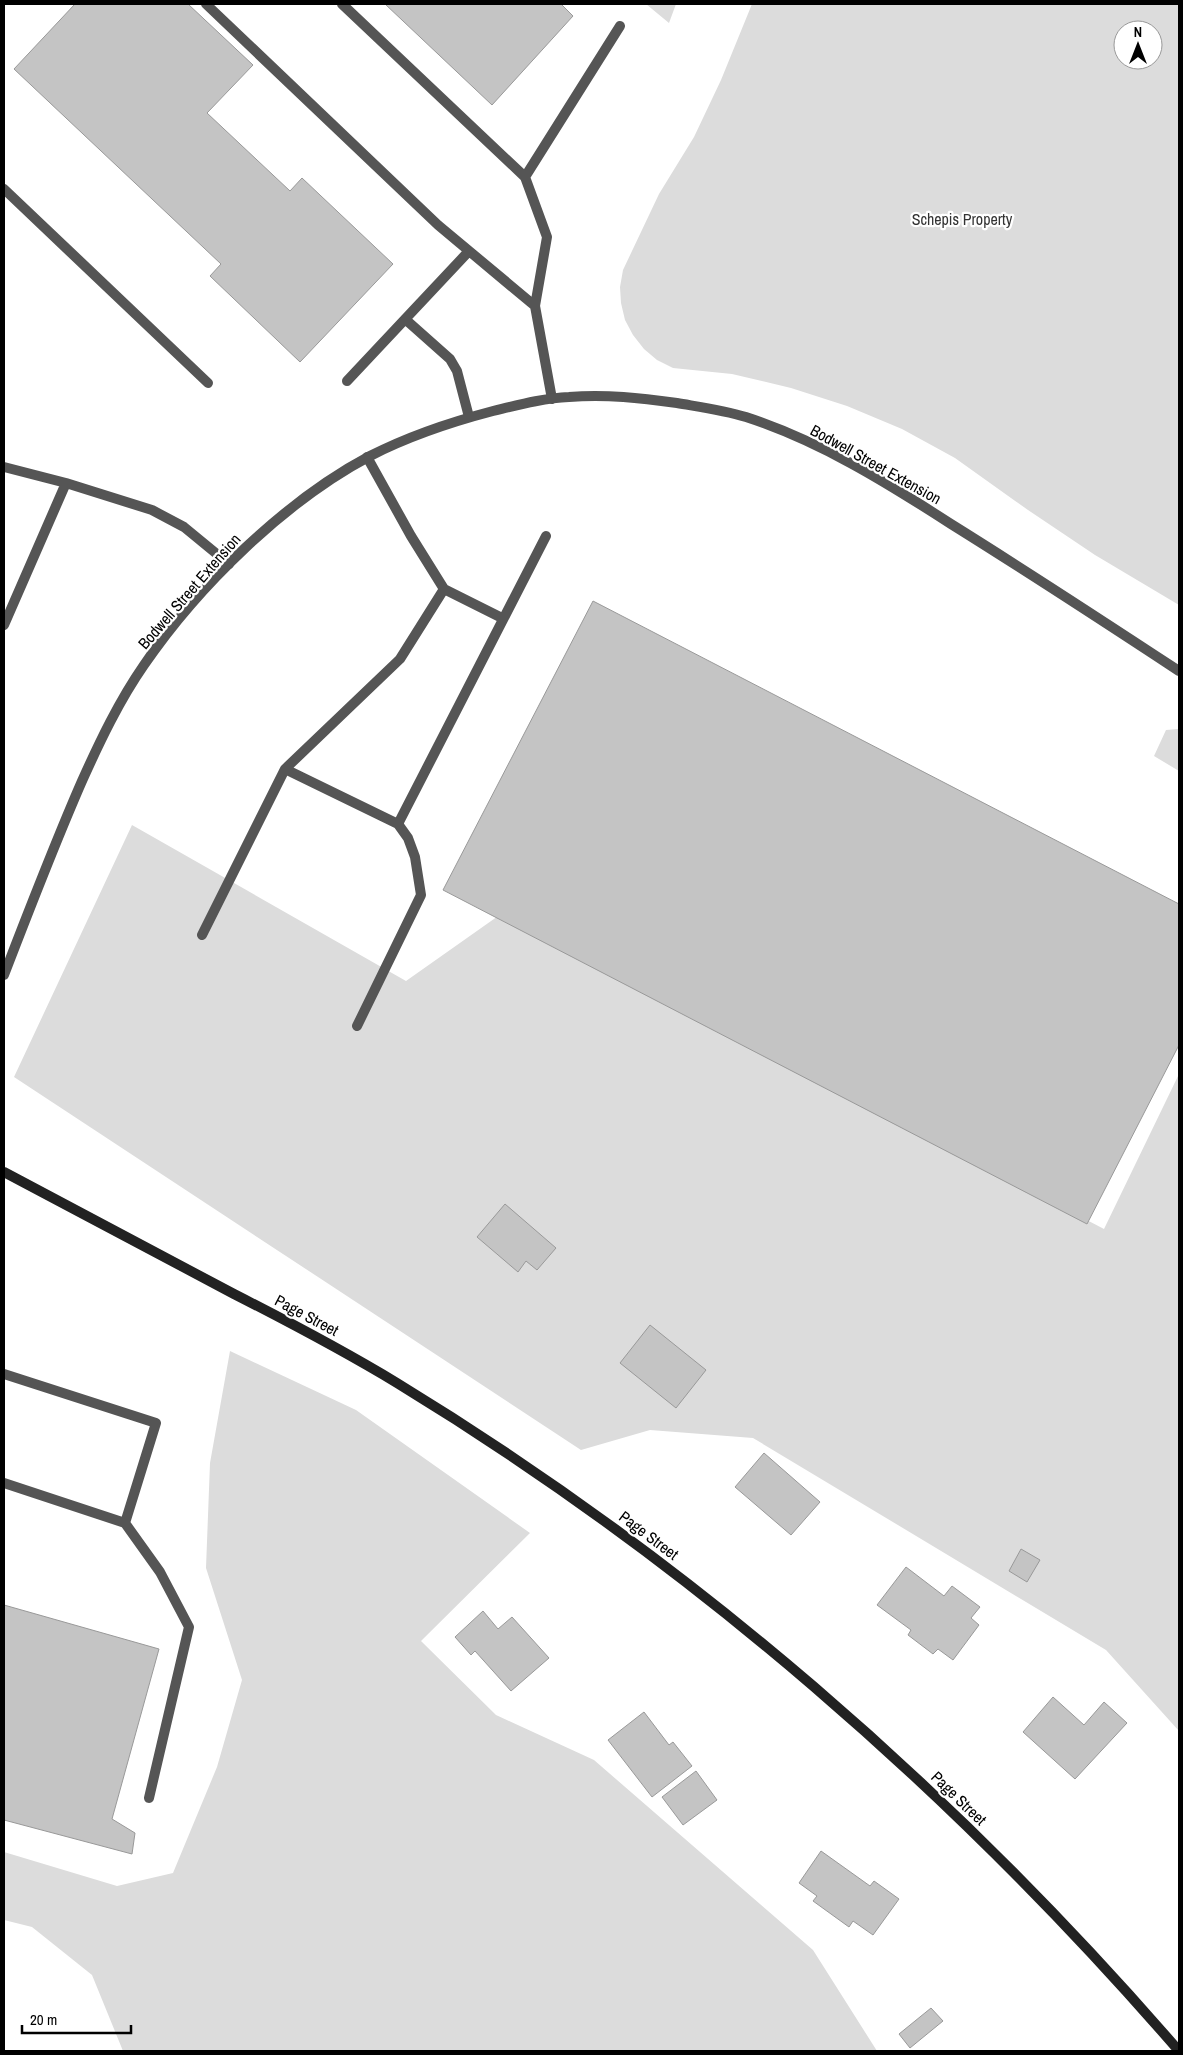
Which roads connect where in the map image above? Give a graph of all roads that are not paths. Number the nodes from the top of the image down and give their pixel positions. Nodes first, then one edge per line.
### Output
1 (206, 4) edge
2 (342, 4) edge
3 (620, 26) dead end
4 (525, 177) junction
5 (4, 189) edge
6 (469, 250) junction
7 (535, 306) junction
8 (405, 319) junction
9 (347, 381) dead end
10 (208, 384) dead end
11 (552, 399) junction
12 (469, 417) junction
13 (367, 457) junction
14 (4, 467) edge
15 (66, 483) junction
16 (546, 536) dead end
17 (229, 564) junction
18 (444, 588) junction
19 (502, 618) junction
20 (4, 625) edge
21 (1179, 670) edge
22 (285, 769) junction
23 (398, 824) junction
24 (202, 936) dead end
25 (4, 975) edge
26 (357, 1026) dead end
27 (4, 1172) edge
28 (4, 1374) edge
29 (4, 1483) edge
30 (126, 1523) junction
31 (149, 1798) dead end
32 (1179, 2051) edge

1 - 6 street
2 - 4 street
3 - 4 street
4 - 7 street
5 - 10 street
6 - 7 street
6 - 8 street
7 - 11 street
8 - 9 street
8 - 12 street
11 - 12 street, Bodwell Street Extension
11 - 21 street, Bodwell Street Extension
12 - 13 street, Bodwell Street Extension
13 - 17 street, Bodwell Street Extension
13 - 18 street
14 - 15 street
15 - 17 street
15 - 20 street
16 - 19 street
17 - 25 street, Bodwell Street Extension
18 - 19 street
18 - 22 street
19 - 23 street
22 - 23 street
22 - 24 street
23 - 26 street
27 - 32 main road, Page Street
28 - 30 street
29 - 30 street
30 - 31 street

